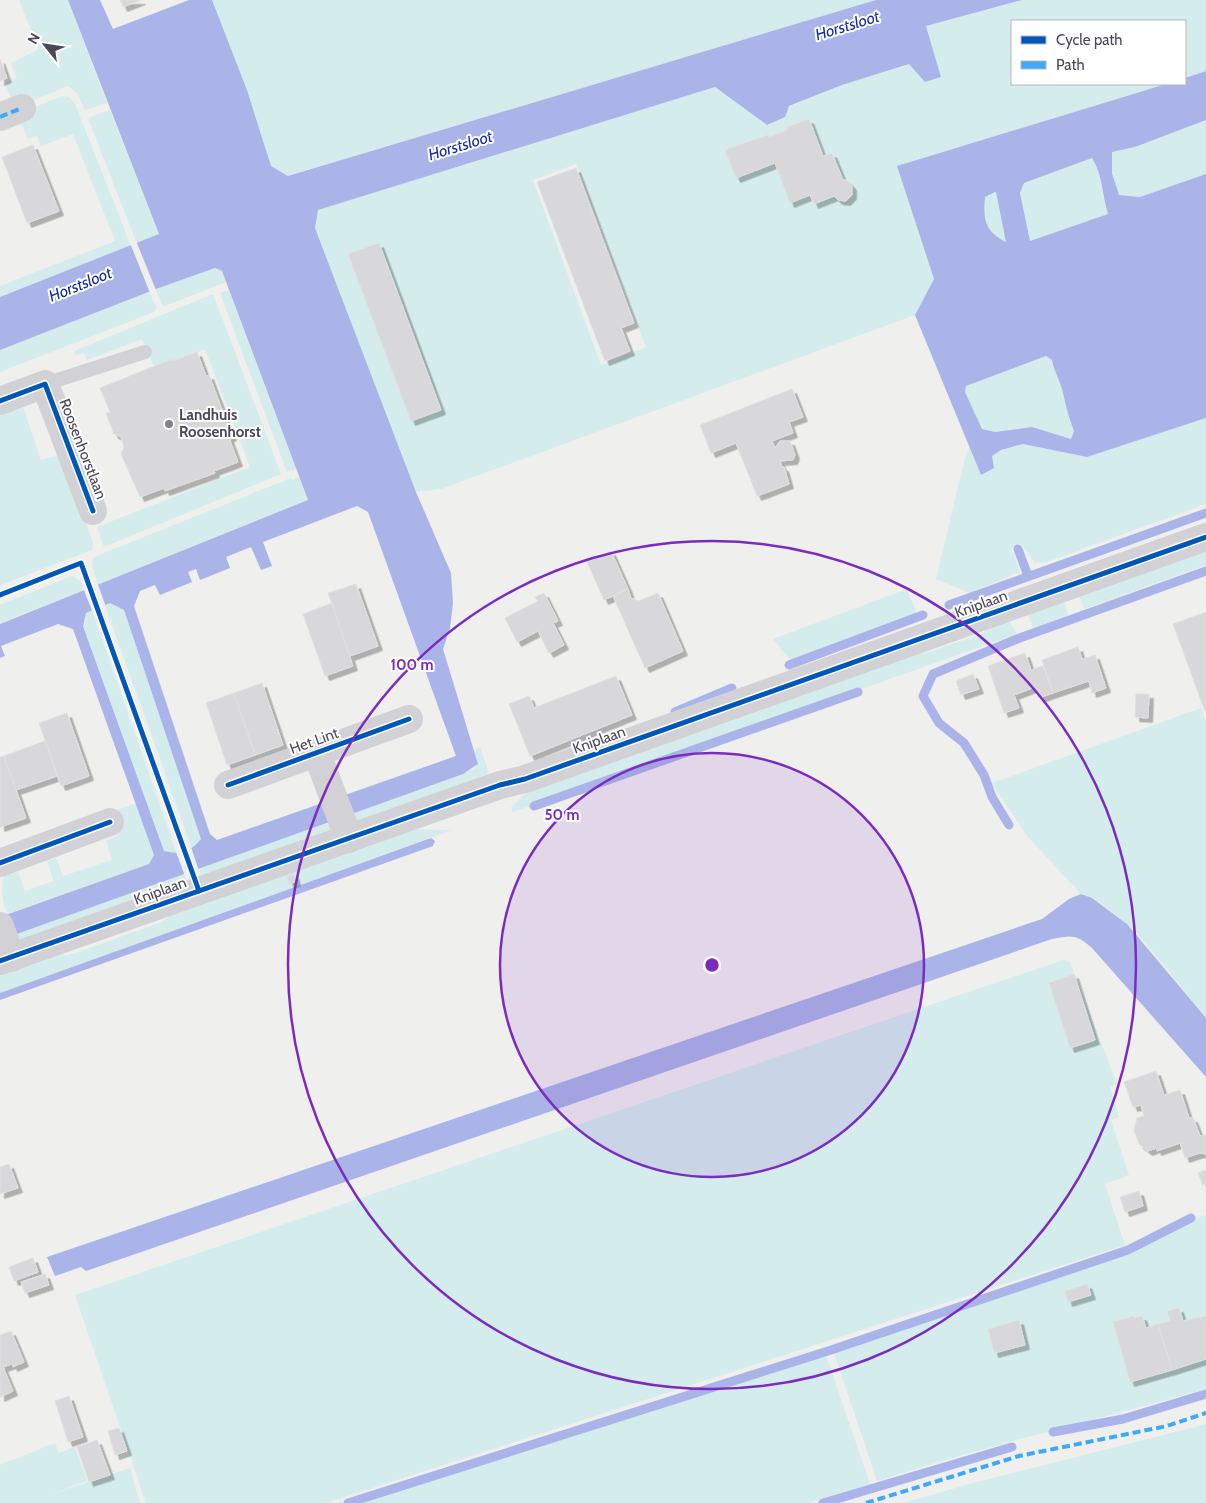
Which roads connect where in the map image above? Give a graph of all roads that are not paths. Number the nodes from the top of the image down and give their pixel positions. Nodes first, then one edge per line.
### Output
1 (145, 352) dead end
2 (45, 384) junction
3 (0, 401) edge
4 (93, 511) dead end
5 (1206, 537) edge
6 (409, 719) dead end
7 (317, 754) junction
8 (228, 785) dead end
9 (110, 822) dead end
10 (347, 832) junction
11 (0, 863) edge
12 (4, 948) edge

1 - 2 lane
2 - 3 street, Roosenhorstlaan
2 - 4 street, Roosenhorstlaan
5 - 10 street, Kniplaan
6 - 7 street, Het Lint
7 - 8 street, Het Lint
7 - 10 street, Het Lint
9 - 11 street
10 - 12 street, Kniplaan

